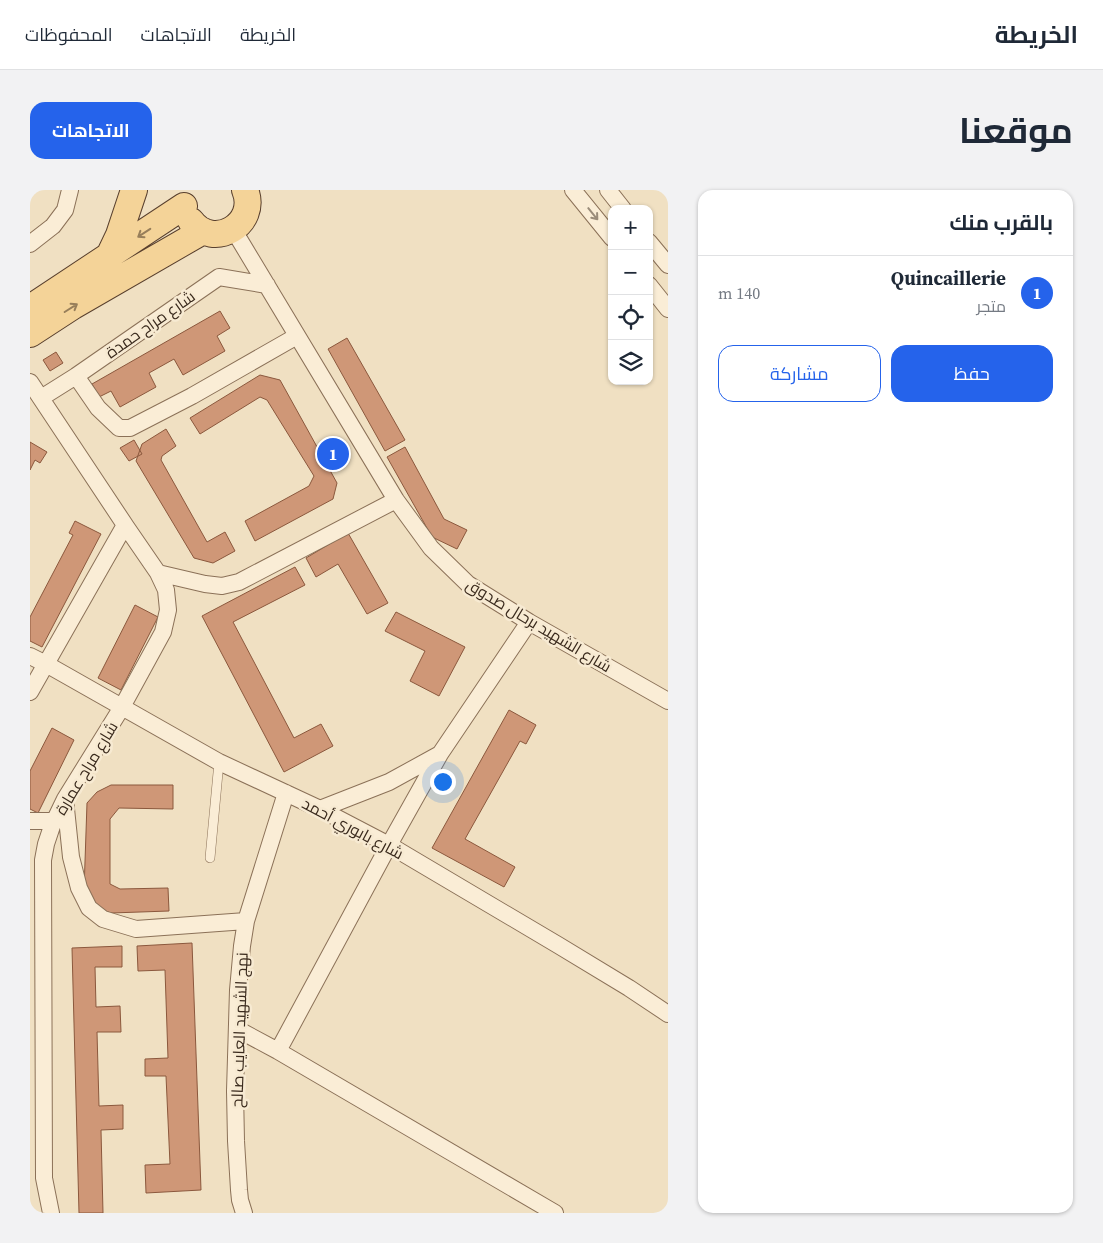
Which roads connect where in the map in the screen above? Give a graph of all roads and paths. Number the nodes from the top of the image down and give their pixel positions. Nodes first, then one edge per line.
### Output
1 (70, 190) edge
2 (134, 190) edge
3 (574, 190) edge
4 (608, 190) edge
5 (254, 194) edge
6 (185, 198) edge
7 (620, 205) edge
8 (233, 229) junction
9 (203, 232) junction
10 (608, 233) edge
11 (30, 244) edge
12 (653, 247) edge
13 (109, 256) junction
14 (668, 265) edge
15 (267, 285) junction
16 (653, 290) edge
17 (30, 308) edge
18 (668, 308) edge
19 (30, 334) edge
20 (297, 336) junction
21 (76, 376) junction
22 (30, 382) edge
23 (41, 398) junction
24 (396, 500) junction
25 (125, 525) junction
26 (158, 573) junction
27 (529, 622) junction
28 (30, 656) edge
29 (46, 664) junction
30 (30, 692) edge
31 (668, 701) edge
32 (122, 708) junction
33 (440, 754) junction
34 (219, 762) junction
35 (286, 793) junction
36 (65, 799) junction
37 (320, 809) junction
38 (30, 820) edge
39 (55, 821) junction
40 (389, 845) junction
41 (210, 858) dead end
42 (246, 921) junction
43 (668, 1014) edge
44 (237, 1029) junction
45 (278, 1051) junction
46 (37, 1182) edge
47 (242, 1212) edge
48 (52, 1213) edge
49 (555, 1213) edge

1 - 11 street
2 - 13 main road
3 -> 10 street
4 - 7 street
5 - 8 main road
6 - 9 main road
6 -> 13 main road
8 - 9 main road
8 - 15 street, شارع الشهيد برحال صدوق
19 -> 9 main road
12 - 14 street
13 - 17 main road
15 - 20 street, شارع الشهيد برحال صدوق
15 - 21 street, شارع مراح حمدة
16 - 18 street
20 - 21 street
20 - 24 street, شارع الشهيد برحال صدوق
21 - 23 street, شارع مراح حمدة
22 - 23 street, شارع مراح عمارة
23 - 25 street, شارع مراح عمارة
24 - 26 street
24 - 27 street, شارع الشهيد برحال صدوق
25 - 26 street, شارع مراح عمارة
25 - 29 street
26 - 32 street, شارع مراح عمارة
27 - 31 street, شارع الشهيد برحال صدوق
27 - 33 street
28 - 29 street, شارع بابوري أحمد
29 - 30 street
29 - 32 street, شارع بابوري أحمد
32 - 34 street, شارع بابوري أحمد
32 - 36 street, شارع مراح عمارة
33 - 37 street
33 - 40 street
34 - 35 street, شارع بابوري أحمد
34 - 41 lane
35 - 37 street, شارع بابوري أحمد
35 - 42 street, نهج الشهيد العايب صالح
36 - 39 street, شارع مراح عمارة
36 - 42 street
37 - 40 street, شارع بابوري أحمد
38 - 39 street
39 - 46 street, شارع مراح عمارة
40 - 43 street, شارع بابوري أحمد
40 - 45 street
42 - 44 street, نهج الشهيد العايب صالح
44 - 45 street
44 - 47 street, نهج الشهيد العايب صالح
45 - 49 street
46 - 48 street, شارع مراح عمارة

